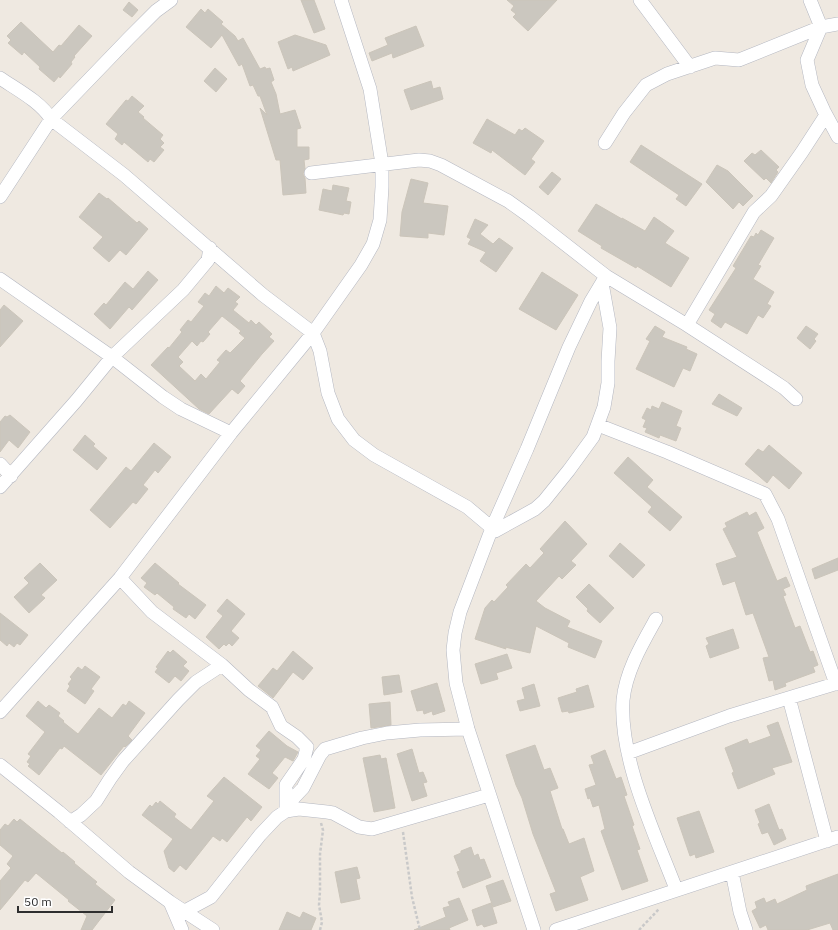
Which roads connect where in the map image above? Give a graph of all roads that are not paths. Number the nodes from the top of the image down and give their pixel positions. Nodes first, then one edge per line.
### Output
1 (171, 0) edge
2 (341, 0) edge
3 (640, 0) edge
4 (810, 0) edge
5 (838, 24) edge
6 (821, 27) junction
7 (690, 67) junction
8 (0, 78) edge
9 (826, 115) junction
10 (51, 119) junction
11 (838, 137) edge
12 (605, 143) dead end
13 (382, 164) junction
14 (311, 173) dead end
15 (0, 197) edge
16 (210, 248) junction
17 (0, 279) edge
18 (604, 279) junction
19 (687, 325) junction
20 (312, 332) junction
21 (112, 357) junction
22 (796, 399) dead end
23 (598, 425) junction
24 (231, 433) junction
25 (0, 464) edge
26 (11, 476) junction
27 (0, 487) edge
28 (494, 530) junction
29 (120, 578) junction
30 (656, 619) dead end
31 (222, 665) junction
32 (837, 684) edge
33 (789, 698) junction
34 (0, 712) edge
35 (468, 729) junction
36 (628, 753) junction
37 (0, 765) edge
38 (489, 795) junction
39 (286, 809) junction
40 (70, 822) junction
41 (832, 839) edge
42 (732, 872) junction
43 (676, 889) junction
44 (211, 897) junction
45 (170, 902) junction
46 (185, 911) junction
47 (204, 928) edge
48 (182, 930) edge
49 (534, 930) edge
50 (556, 930) edge
51 (746, 930) edge

1 - 10 street
2 - 13 street
3 - 7 street
4 - 6 street
5 - 6 street
6 - 7 street
6 - 9 street
7 - 12 street
8 - 10 street
9 - 11 street
9 - 19 street
10 - 15 street
10 - 16 street
13 - 14 street
13 - 18 street
13 - 20 street
16 - 20 street
16 - 21 street
17 - 21 street
18 - 19 street
18 - 23 street
18 - 28 street
19 - 22 street
20 - 24 street
20 - 28 street
21 - 24 street
21 - 26 street
23 - 28 street
23 - 32 street
24 - 29 street
25 - 26 street
26 - 27 street
28 - 35 street
29 - 31 street
29 - 34 street
30 - 36 street
31 - 39 street
31 - 40 street
32 - 33 street
33 - 36 street
33 - 41 street
35 - 38 street
35 - 39 street
36 - 43 street
37 - 40 street
38 - 39 street
38 - 49 street
39 - 44 street
40 - 45 street
41 - 42 street
42 - 43 street
42 - 51 street
43 - 50 street
44 - 46 street
44 - 47 street
45 - 46 street
45 - 48 street
46 - 47 street

